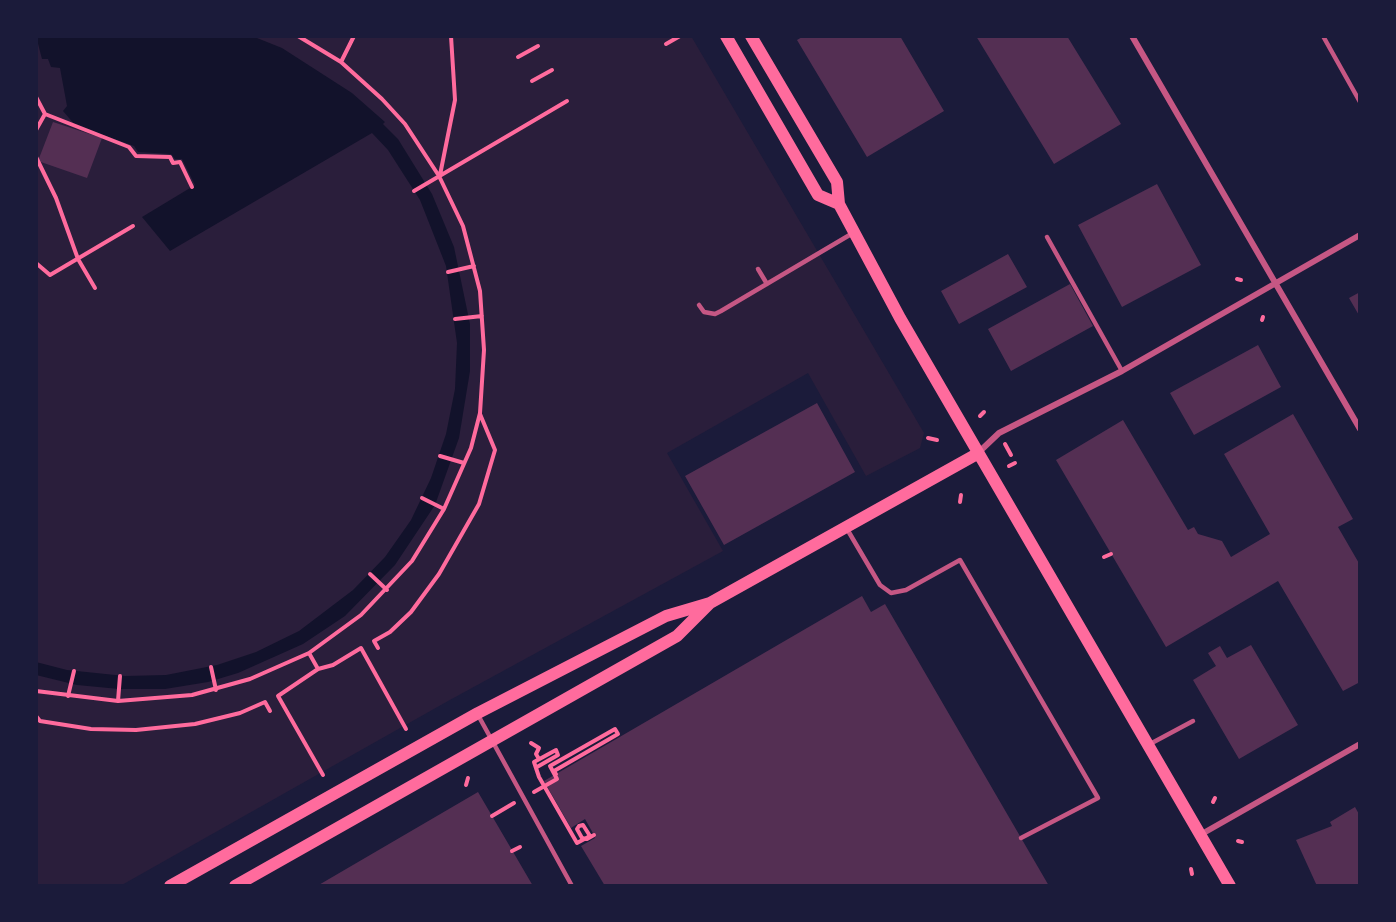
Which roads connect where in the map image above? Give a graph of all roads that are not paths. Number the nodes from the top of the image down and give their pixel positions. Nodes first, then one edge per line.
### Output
1 (726, 36) edge
2 (751, 36) edge
3 (1132, 36) edge
4 (1323, 36) edge
5 (1360, 102) edge
6 (839, 204) junction
7 (853, 233) junction
8 (1360, 235) edge
9 (1047, 237) dead end
10 (758, 269) dead end
11 (1275, 283) junction
12 (767, 284) junction
13 (699, 305) dead end
14 (1122, 370) junction
15 (1360, 429) edge
16 (977, 454) junction
17 (846, 527) junction
18 (710, 603) junction
19 (478, 713) junction
20 (1193, 721) dead end
21 (493, 741) junction
22 (1360, 744) edge
23 (1148, 745) junction
24 (1200, 835) junction
25 (1021, 838) dead end
26 (170, 886) edge
27 (235, 886) edge
28 (572, 886) edge
29 (1230, 886) edge

1 - 6 main road
2 - 6 main road
3 - 11 street
4 - 5 lane
6 - 7 main road
7 - 12 lane
7 - 16 main road
8 - 11 street
9 - 14 lane
10 - 12 lane
11 - 14 street
11 - 15 street
12 - 13 lane
14 - 16 street
16 - 17 main road
16 - 23 main road
17 - 18 main road
17 - 25 lane
18 - 19 main road
18 - 21 main road
19 - 21 lane
19 - 26 main road
20 - 23 lane
21 - 27 main road
21 - 28 lane
22 - 24 street
23 - 24 main road
24 - 29 main road

